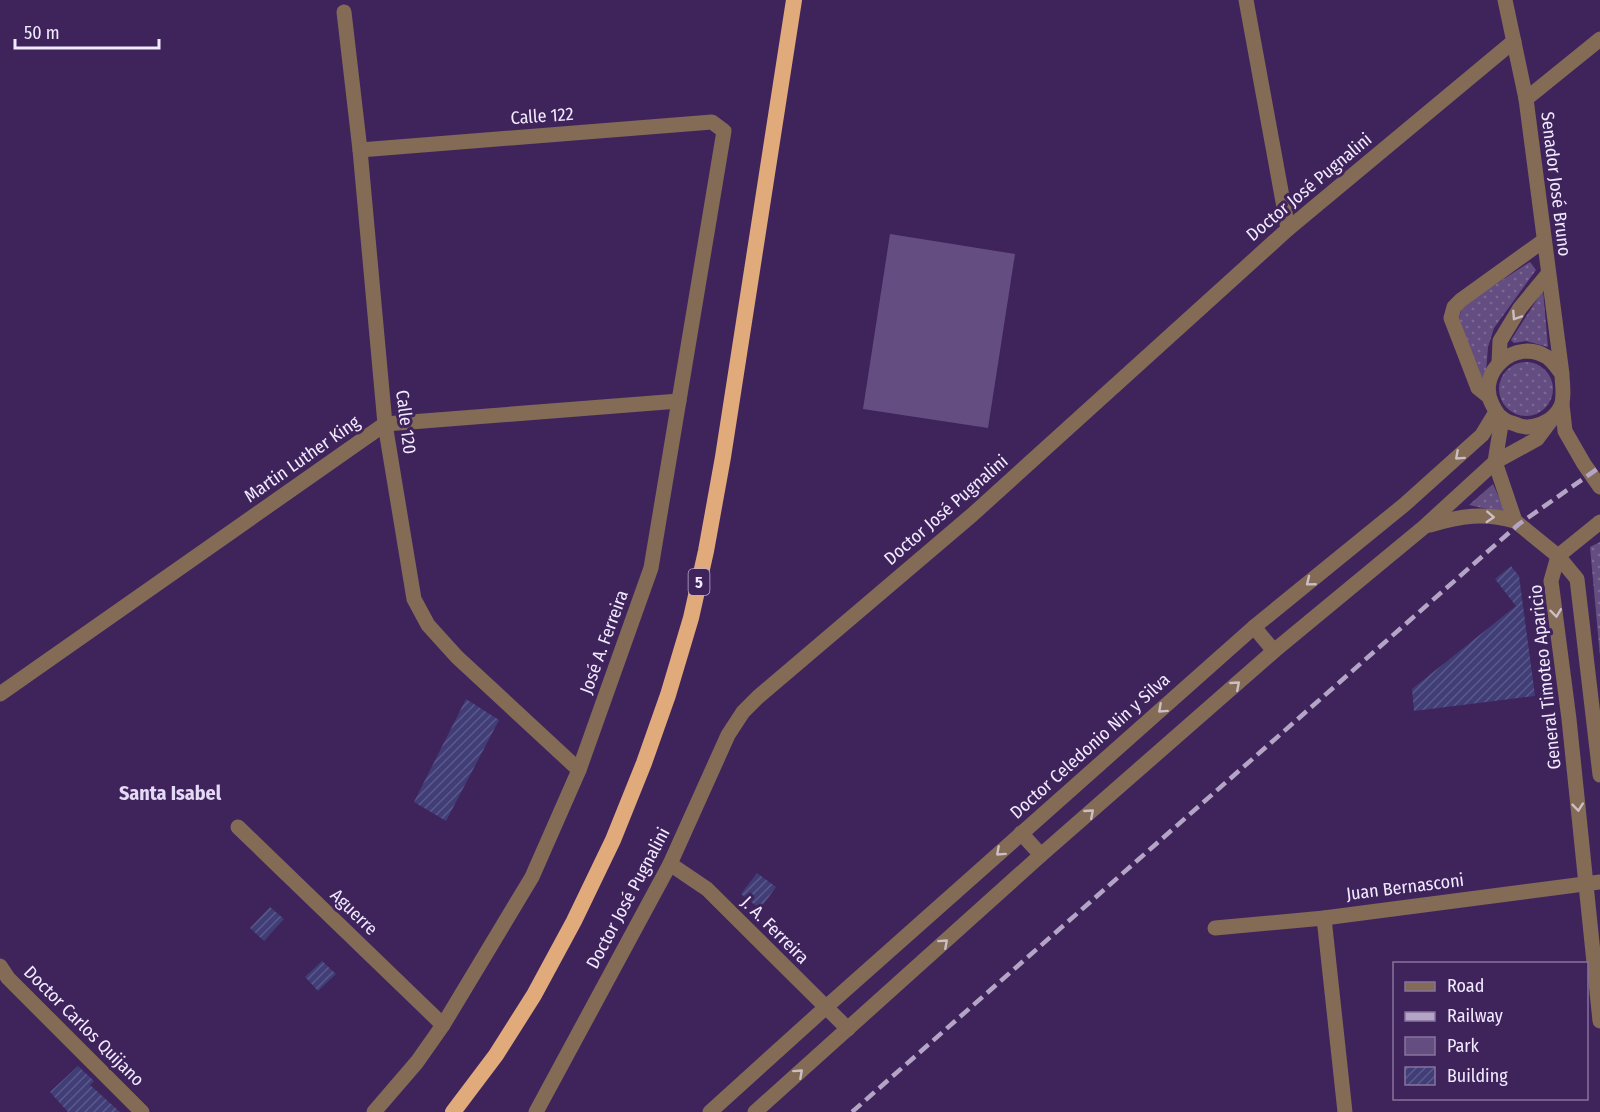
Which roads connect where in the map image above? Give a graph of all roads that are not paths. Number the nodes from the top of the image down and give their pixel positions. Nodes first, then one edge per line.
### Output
1 (794, 0) edge
2 (1246, 0) edge
3 (1505, 0) edge
4 (345, 12) dead end
5 (1600, 39) edge
6 (1514, 41) junction
7 (1526, 99) junction
8 (724, 130) joint
9 (360, 150) junction
10 (1288, 228) junction
11 (1544, 241) junction
12 (1548, 274) junction
13 (1498, 363) junction
14 (1562, 374) junction
15 (1488, 396) junction
16 (679, 401) junction
17 (1559, 409) junction
18 (1499, 415) junction
19 (385, 424) junction
20 (1495, 462) junction
21 (1600, 487) edge
22 (1515, 521) junction
23 (1600, 522) edge
24 (1424, 527) junction
25 (1558, 556) junction
26 (1254, 627) junction
27 (1274, 651) junction
28 (0, 694) edge
29 (1596, 702) edge
30 (1569, 719) junction
31 (579, 770) junction
32 (1600, 775) edge
33 (238, 826) dead end
34 (1021, 833) junction
35 (1041, 855) junction
36 (670, 864) junction
37 (1593, 883) edge
38 (1324, 918) junction
39 (1215, 928) dead end
40 (0, 966) edge
41 (825, 1008) junction
42 (1600, 1021) edge
43 (443, 1025) junction
44 (848, 1029) junction
45 (453, 1110) edge
46 (142, 1112) edge
47 (374, 1112) edge
48 (536, 1112) edge
49 (710, 1112) edge
50 (755, 1112) edge
51 (1345, 1112) edge

1 - 45 highway, 5
2 - 10 street
3 - 6 street, Senador José Bruno
4 - 9 street, Calle 120
5 - 7 street
6 - 7 street, Senador José Bruno
6 - 10 street, Doctor José Pugnalini
7 - 11 street, Senador José Bruno
8 - 9 street, Calle 122
8 - 16 street, José A. Ferreira
9 - 19 street, Calle 120
10 - 36 street, Doctor José Pugnalini
11 - 12 street, Senador José Bruno
11 - 15 street
12 -> 13 street
12 - 14 street, Senador José Bruno
13 - 14 street
13 - 15 street
14 - 17 street
15 - 18 street
16 - 19 street, Martin Luther King
16 - 31 street, José A. Ferreira
17 - 18 street
17 - 20 street
17 - 21 street
18 - 20 street
18 -> 26 street, Doctor Celedonio Nin y Silva
19 - 28 street, Martin Luther King
19 - 31 street, Calle 120
20 - 22 street
20 - 24 street
24 -> 22 street
22 - 25 street
23 - 25 street
24 - 27 street
25 - 29 street
25 -> 30 street, General Timoteo Aparicio
26 - 27 street
26 -> 34 street, Doctor Celedonio Nin y Silva
35 -> 27 street
29 - 30 street
29 - 32 street
30 -> 37 street, General Timoteo Aparicio
31 - 43 street, José A. Ferreira
33 - 43 street, Aguerre
34 - 35 street
34 -> 41 street, Doctor Celedonio Nin y Silva
44 -> 35 street
36 - 41 street, J. A. Ferreira
36 - 48 street, Doctor José Pugnalini
37 - 38 street, Juan Bernasconi
37 - 42 street, General Timoteo Aparicio
38 - 39 street, Juan Bernasconi
38 - 51 street
40 - 46 street, Doctor Carlos Quijano
41 - 44 street, J. A. Ferreira
41 - 49 street, Doctor Celedonio Nin y Silva
43 - 47 street, José A. Ferreira
50 -> 44 street

